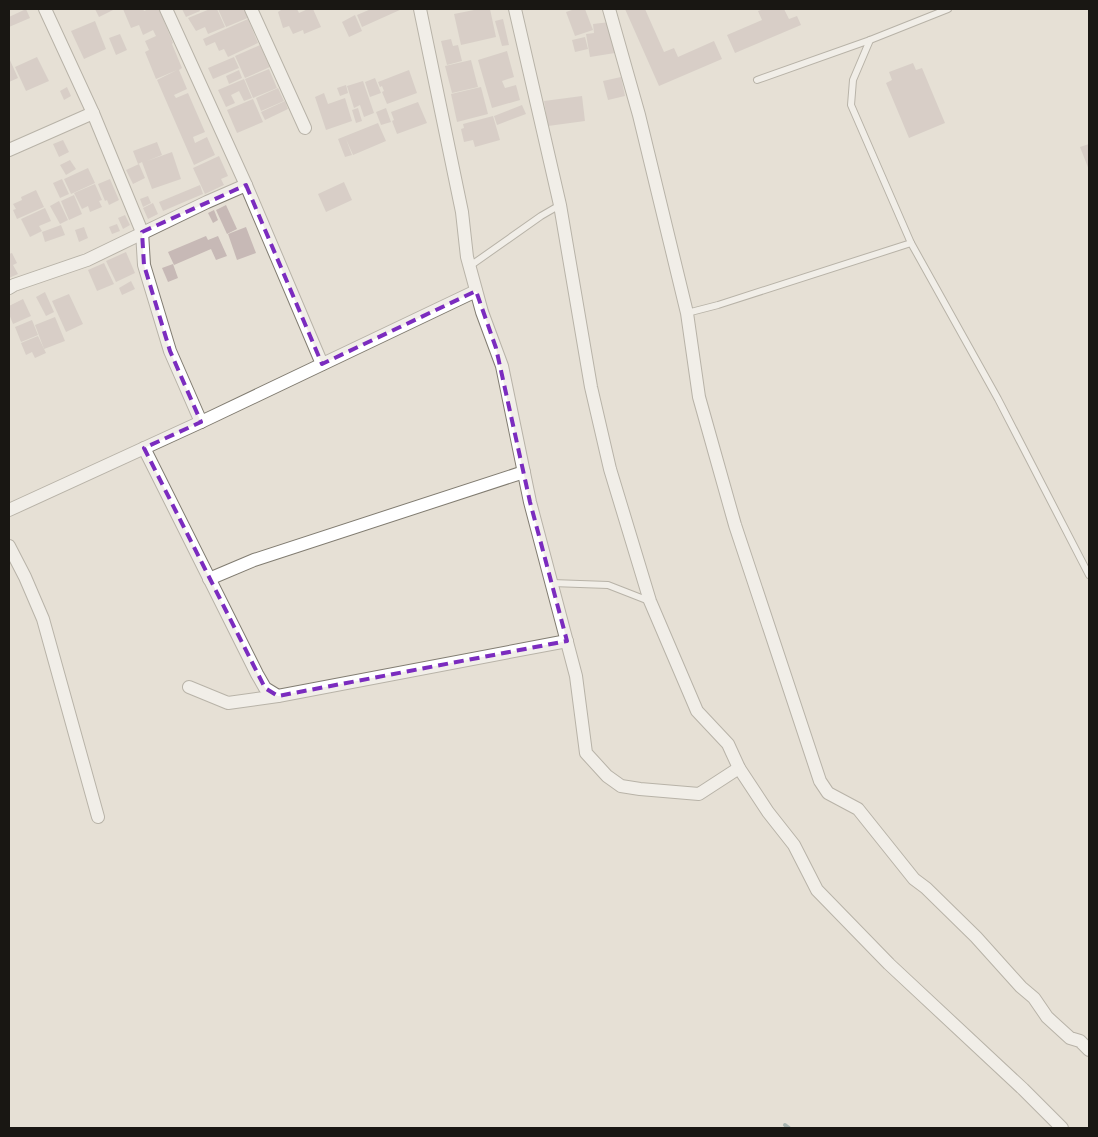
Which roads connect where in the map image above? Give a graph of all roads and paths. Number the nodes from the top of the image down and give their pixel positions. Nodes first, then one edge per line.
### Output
1 (45, 9) edge
2 (166, 9) edge
3 (252, 9) edge
4 (420, 9) edge
5 (515, 9) edge
6 (609, 9) edge
7 (948, 9) edge
8 (870, 40) junction
9 (757, 80) dead end
10 (93, 112) junction
11 (305, 128) dead end
12 (9, 150) edge
13 (246, 185) junction
14 (560, 205) junction
15 (142, 232) junction
16 (911, 243) junction
17 (470, 266) junction
18 (9, 288) edge
19 (476, 291) junction
20 (687, 313) junction
21 (322, 364) junction
22 (201, 422) junction
23 (144, 448) junction
24 (524, 472) junction
25 (9, 510) edge
26 (9, 546) edge
27 (1089, 575) edge
28 (209, 579) junction
29 (552, 583) junction
30 (650, 601) junction
31 (568, 641) junction
32 (189, 687) dead end
33 (278, 696) junction
34 (739, 768) junction
35 (98, 817) dead end
36 (1089, 1050) edge
37 (1062, 1128) edge

1 - 10 street
2 - 13 street
3 - 11 street
4 - 17 street
5 - 14 street
6 - 20 street
7 - 8 lane
8 - 9 lane
8 - 16 lane
10 - 12 street
10 - 15 street
13 - 15 street
13 - 21 street
14 - 17 lane
14 - 30 street
15 - 18 street
15 - 22 street
16 - 20 lane
16 - 27 lane
17 - 19 street
19 - 21 street
19 - 24 street
20 - 36 street
21 - 22 street
22 - 23 street
23 - 25 street
23 - 28 street
24 - 28 street
24 - 29 street
26 - 35 street
28 - 33 street
29 - 30 lane
29 - 31 street
30 - 34 street
31 - 33 street
31 - 34 street
32 - 33 street
34 - 37 street

